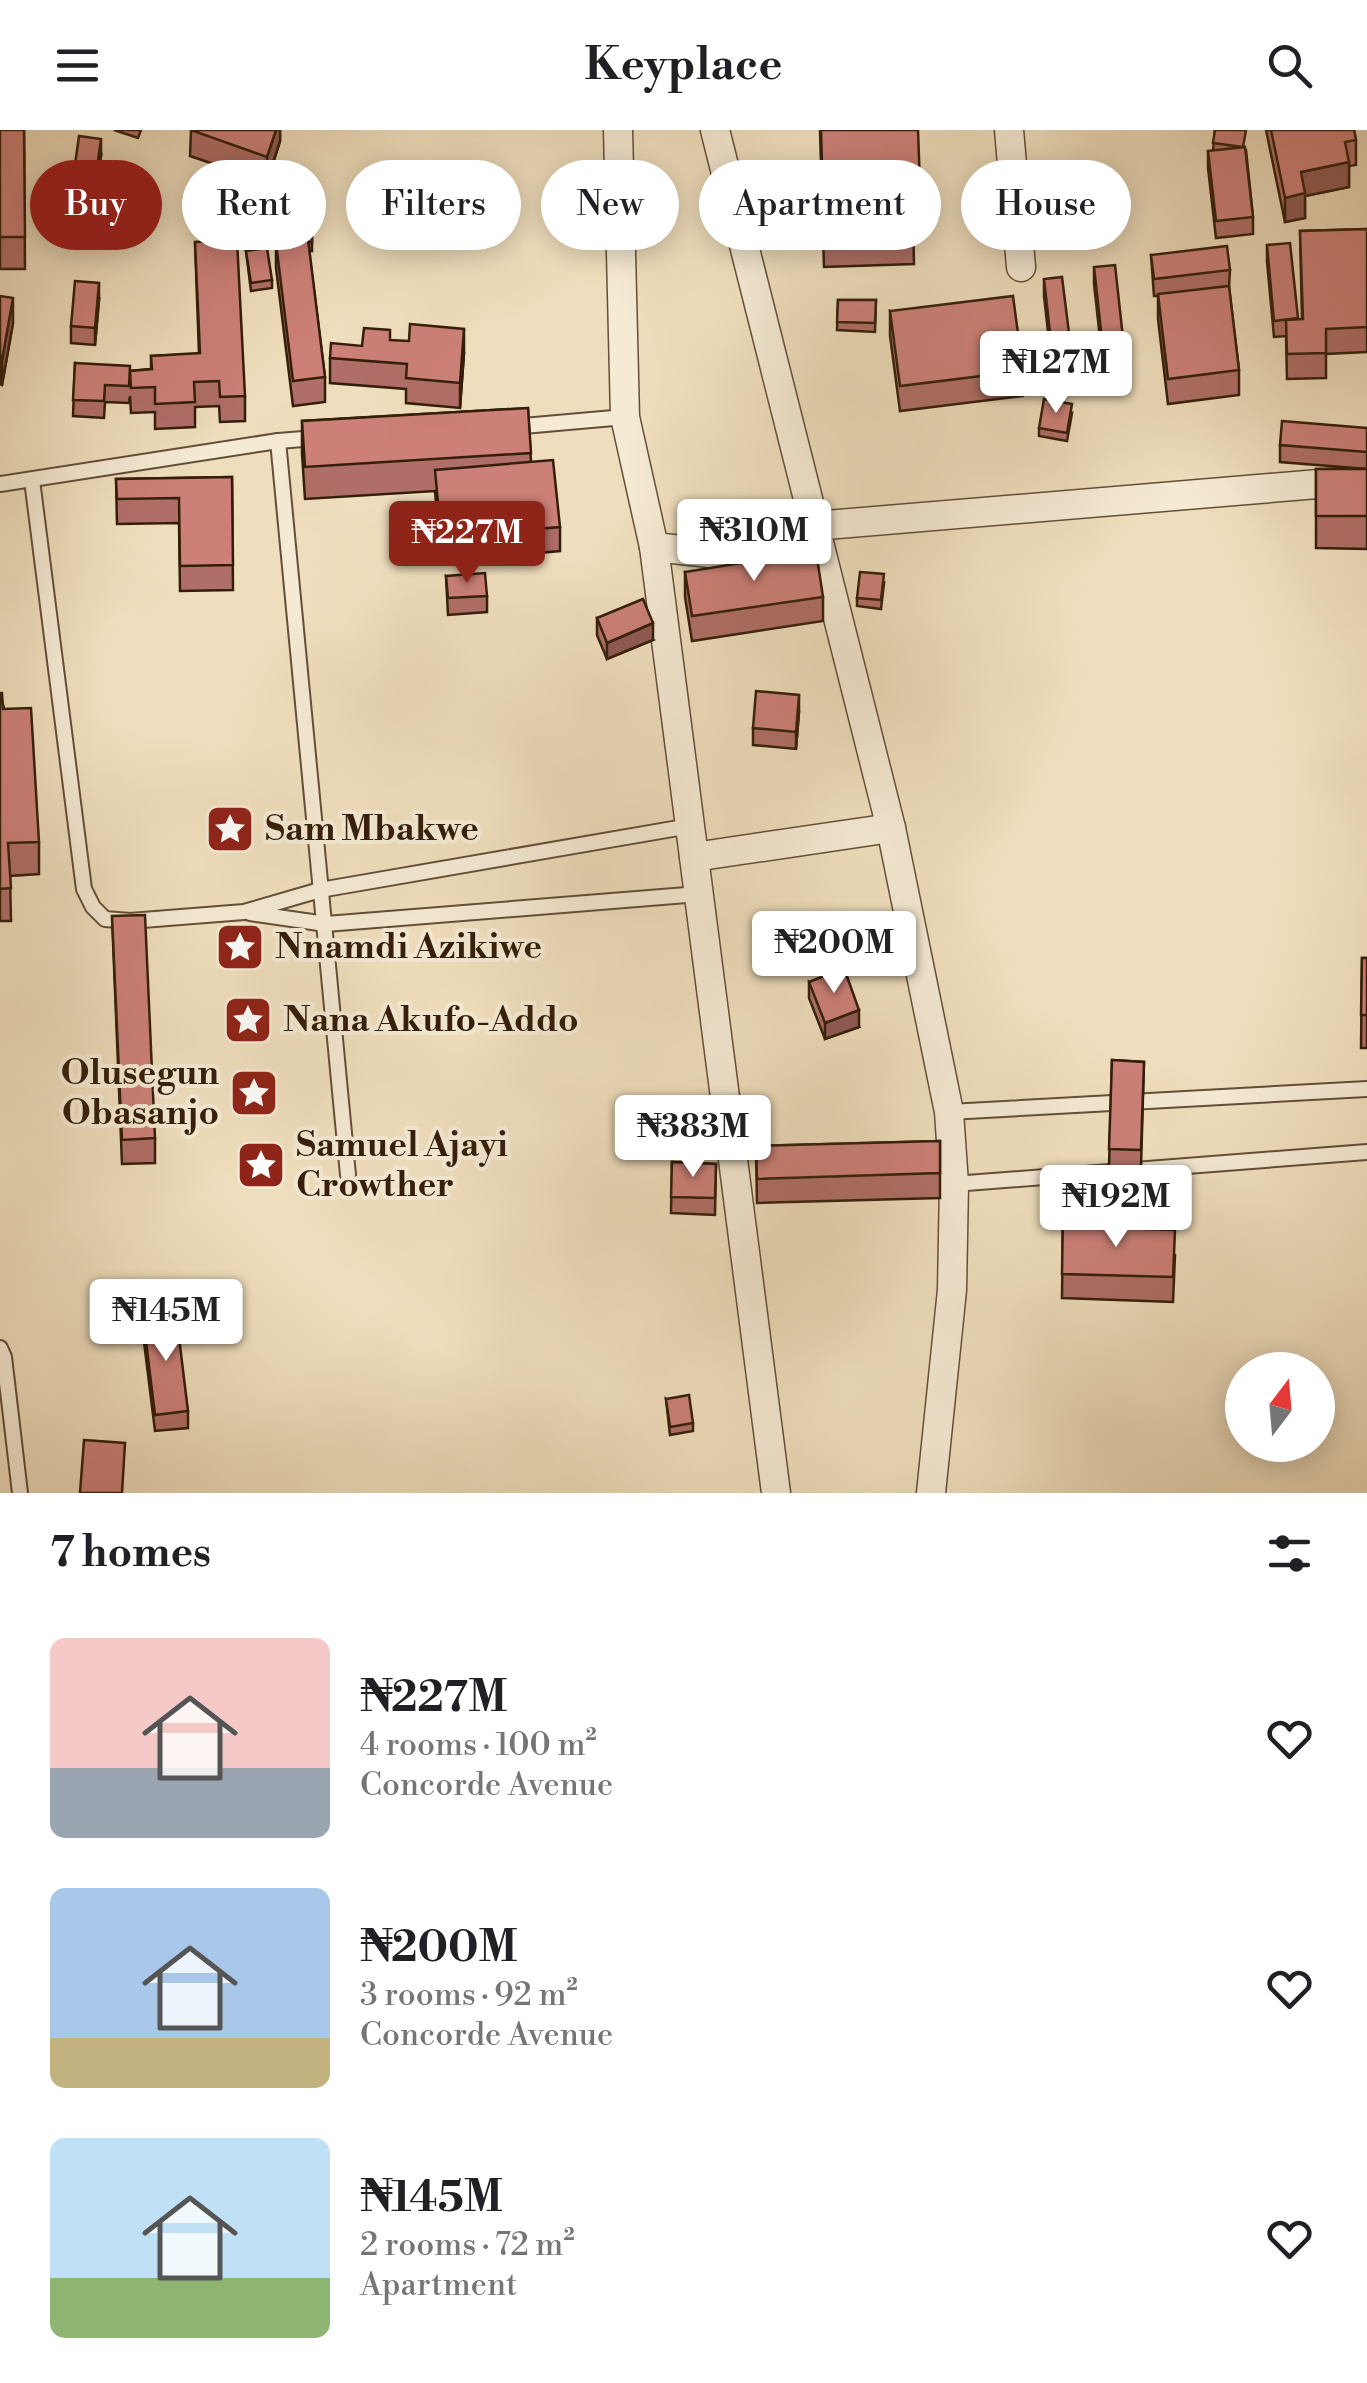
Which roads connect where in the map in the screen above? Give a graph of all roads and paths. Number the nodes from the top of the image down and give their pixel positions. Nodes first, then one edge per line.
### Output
1 (618, 130) edge
2 (715, 130) edge
3 (1009, 130) edge
4 (1021, 266) dead end
5 (625, 417) junction
6 (489, 429) edge
7 (336, 437) edge
8 (278, 440) junction
9 (32, 480) junction
10 (1367, 480) edge
11 (0, 484) edge
12 (814, 526) junction
13 (654, 547) junction
14 (690, 826) junction
15 (891, 828) junction
16 (694, 858) junction
17 (320, 890) junction
18 (699, 894) junction
19 (244, 912) junction
20 (326, 924) junction
21 (1367, 1090) edge
22 (949, 1112) junction
23 (1367, 1152) edge
24 (348, 1175) dead end
25 (954, 1184) junction
26 (0, 1348) edge
27 (20, 1493) edge
28 (776, 1493) edge
29 (931, 1493) edge

1 - 5 street
2 - 12 street
3 - 4 street
5 - 6 lane
5 - 13 street
7 - 8 lane
8 - 9 lane
8 - 17 lane
9 - 11 lane
9 - 19 lane
10 - 12 street
12 - 13 street
12 - 15 street
13 - 14 street
14 - 16 street
14 - 17 lane
15 - 16 street
15 - 22 street
16 - 18 street
17 - 19 lane
17 - 20 lane
18 - 20 lane
18 - 28 street
19 - 20 lane
20 - 24 lane
21 - 22 lane
22 - 25 street
23 - 25 lane
25 - 29 street
26 - 27 lane

